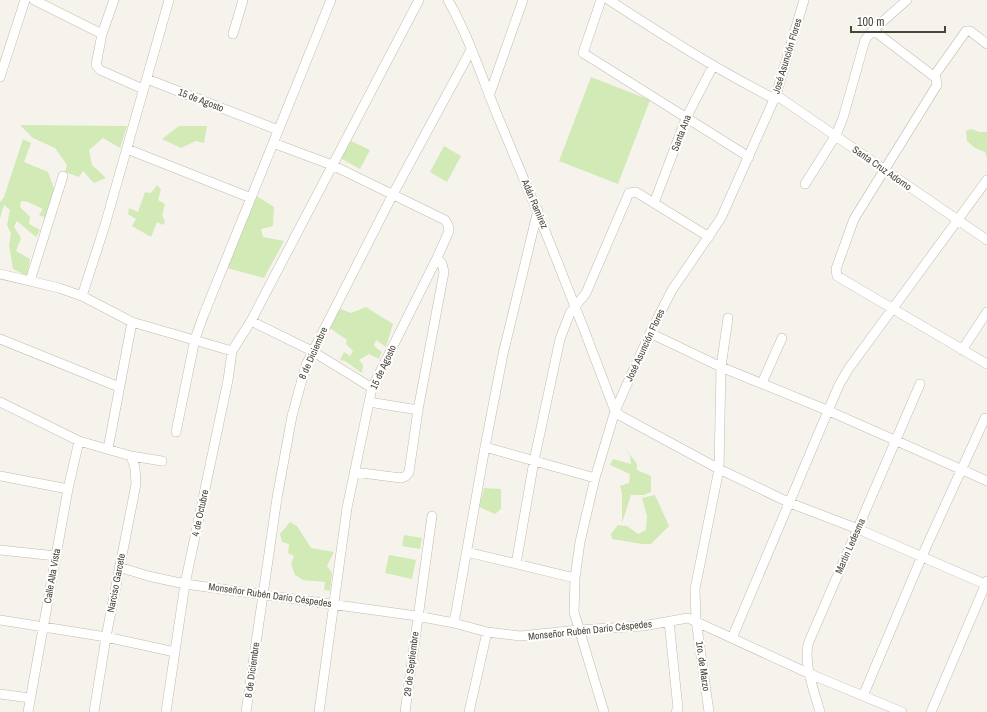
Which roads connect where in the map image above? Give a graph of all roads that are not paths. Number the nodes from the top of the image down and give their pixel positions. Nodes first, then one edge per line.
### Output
1 (25, 0) edge
2 (34, 0) edge
3 (114, 0) edge
4 (169, 0) edge
5 (243, 0) edge
6 (331, 0) edge
7 (419, 0) edge
8 (448, 0) edge
9 (459, 0) edge
10 (523, 0) edge
11 (601, 0) edge
12 (609, 0) edge
13 (804, 0) edge
14 (907, 0) edge
15 (455, 11) junction
16 (873, 30) junction
17 (102, 34) junction
18 (233, 34) dead end
19 (987, 44) edge
20 (471, 50) junction
21 (713, 66) junction
22 (934, 76) junction
23 (0, 77) edge
24 (146, 79) junction
25 (143, 89) junction
26 (489, 96) junction
27 (776, 97) junction
28 (687, 116) junction
29 (278, 130) junction
30 (836, 135) junction
31 (273, 144) junction
32 (127, 149) junction
33 (749, 157) junction
34 (332, 165) junction
35 (885, 171) junction
36 (63, 176) dead end
37 (987, 180) edge
38 (805, 184) dead end
39 (393, 194) junction
40 (251, 198) junction
41 (654, 203) junction
42 (538, 210) junction
43 (957, 220) junction
44 (709, 237) junction
45 (987, 240) edge
46 (436, 258) junction
47 (0, 274) edge
48 (30, 281) junction
49 (82, 296) junction
50 (576, 306) junction
51 (892, 307) junction
52 (987, 312) edge
53 (728, 318) dead end
54 (251, 321) junction
55 (132, 322) junction
56 (987, 324) edge
57 (650, 333) junction
58 (782, 338) dead end
59 (0, 339) edge
60 (195, 339) junction
61 (232, 351) junction
62 (312, 351) junction
63 (965, 351) junction
64 (987, 364) edge
65 (722, 367) junction
66 (762, 383) junction
67 (920, 384) dead end
68 (119, 387) junction
69 (372, 388) junction
70 (0, 402) edge
71 (369, 402) junction
72 (418, 410) junction
73 (615, 411) junction
74 (829, 411) junction
75 (986, 418) dead end
76 (176, 432) dead end
77 (896, 440) junction
78 (79, 441) junction
79 (485, 447) junction
80 (108, 449) junction
81 (131, 456) junction
82 (162, 461) dead end
83 (534, 461) junction
84 (718, 469) junction
85 (962, 469) junction
86 (354, 472) junction
87 (0, 476) edge
88 (595, 478) junction
89 (987, 481) edge
90 (68, 489) junction
91 (790, 503) junction
92 (432, 516) dead end
93 (858, 529) junction
94 (0, 550) edge
95 (467, 552) junction
96 (56, 556) junction
97 (922, 556) junction
98 (516, 564) junction
99 (119, 567) junction
100 (575, 578) junction
101 (986, 583) edge
102 (185, 584) junction
103 (262, 594) junction
104 (333, 604) junction
105 (417, 616) junction
106 (0, 620) edge
107 (696, 620) junction
108 (669, 621) junction
109 (454, 623) junction
110 (44, 626) junction
111 (578, 630) junction
112 (487, 632) junction
113 (106, 637) junction
114 (732, 638) junction
115 (175, 652) junction
116 (810, 674) junction
117 (0, 694) edge
118 (863, 696) junction
119 (30, 698) junction
120 (28, 712) edge
121 (94, 712) edge
122 (166, 712) edge
123 (246, 712) edge
124 (319, 712) edge
125 (405, 712) edge
126 (469, 712) edge
127 (604, 712) edge
128 (676, 712) edge
129 (709, 712) edge
130 (820, 712) edge
131 (902, 712) edge
132 (931, 712) edge

1 - 23 street
2 - 17 street
3 - 17 street
4 - 24 street
5 - 18 street
6 - 29 street
7 - 34 street, 4 de Octubre
8 - 15 street, Adán Ramírez
9 - 15 street
10 - 26 street
11 - 28 street
12 - 21 street, Santa Cruz Adorno
13 - 27 street, José Asunción Flores
14 - 16 street
15 - 20 street, Adán Ramírez
16 - 22 street
16 - 30 street
17 - 25 street
19 - 22 street
20 - 26 street, Adán Ramírez
20 - 39 street, 8 de Diciembre
21 - 27 street, Santa Cruz Adorno
21 - 28 street, Santa Ana
22 - 35 street
24 - 25 street
24 - 29 street, 15 de Agosto
25 - 32 street
26 - 42 street, Adán Ramírez
27 - 30 street, Santa Cruz Adorno
27 - 33 street, José Asunción Flores
28 - 33 street
28 - 41 street, Santa Ana
29 - 31 street
30 - 35 street, Santa Cruz Adorno
30 - 38 street
31 - 34 street, 15 de Agosto
31 - 40 street
32 - 40 street
32 - 49 street
33 - 44 street, José Asunción Flores
34 - 39 street, 15 de Agosto
34 - 54 street, 4 de Octubre
35 - 43 street, Santa Cruz Adorno
35 - 51 street
36 - 48 street
37 - 43 street
39 - 46 street, 15 de Agosto
39 - 62 street, 8 de Diciembre
40 - 60 street
41 - 44 street
41 - 50 street
42 - 50 street, Adán Ramírez
42 - 79 street
43 - 45 street, Santa Cruz Adorno
43 - 51 street
44 - 57 street, José Asunción Flores
46 - 69 street, 15 de Agosto
46 - 72 street
47 - 48 street
48 - 49 street
49 - 55 street
50 - 73 street, Adán Ramírez
50 - 83 street
51 - 63 street
51 - 74 street
52 - 63 street
53 - 65 street, 1ro. de Marzo
54 - 61 street, 4 de Octubre
54 - 62 street
55 - 60 street
55 - 68 street
56 - 63 street
57 - 65 street
57 - 73 street, José Asunción Flores
58 - 66 street
59 - 68 street
60 - 61 street
60 - 76 street
61 - 102 street, 4 de Octubre
62 - 69 street
62 - 103 street, 8 de Diciembre
63 - 64 street
65 - 66 street
65 - 84 street, 1ro. de Marzo
66 - 74 street
67 - 77 street, Martin Ledesma
68 - 80 street
69 - 71 street, 15 de Agosto
70 - 78 street
71 - 72 street
71 - 86 street, 15 de Agosto
72 - 86 street
73 - 84 street
73 - 88 street, José Asunción Flores
74 - 77 street
74 - 91 street
75 - 85 street
77 - 85 street
77 - 93 street, Martin Ledesma
78 - 80 street
78 - 90 street, Calle Alta Vista
79 - 83 street
79 - 95 street
80 - 81 street
81 - 82 street
81 - 99 street, Narciso Garcete
83 - 88 street
83 - 98 street
84 - 91 street
84 - 107 street, 1ro. de Marzo
85 - 89 street
85 - 97 street
86 - 104 street, 15 de Agosto
87 - 90 street
88 - 100 street, José Asunción Flores
90 - 96 street, Calle Alta Vista
91 - 93 street
91 - 114 street
92 - 105 street, 29 de Septiembre
93 - 97 street
93 - 116 street, Martin Ledesma
94 - 96 street
95 - 98 street
95 - 109 street
96 - 110 street, Calle Alta Vista
97 - 101 street
97 - 118 street
98 - 100 street
99 - 102 street, Monseñor Rubén Darío Céspedes
99 - 113 street, Narciso Garcete
100 - 111 street, José Asunción Flores
101 - 132 street
102 - 103 street, Monseñor Rubén Darío Céspedes
102 - 115 street, 4 de Octubre
103 - 104 street, Monseñor Rubén Darío Céspedes
103 - 123 street, 8 de Diciembre
104 - 105 street, Monseñor Rubén Darío Céspedes
104 - 124 street, 15 de Agosto
105 - 109 street, Monseñor Rubén Darío Céspedes
105 - 125 street, 29 de Septiembre
106 - 110 street
107 - 108 street, Monseñor Rubén Darío Céspedes
107 - 114 street, Monseñor Rubén Darío Céspedes
107 - 129 street, 1ro. de Marzo
108 - 111 street, Monseñor Rubén Darío Céspedes
108 - 128 street
109 - 112 street, Monseñor Rubén Darío Céspedes
110 - 113 street
110 - 119 street, Calle Alta Vista
111 - 112 street, Monseñor Rubén Darío Céspedes
111 - 127 street, José Asunción Flores
112 - 126 street
113 - 115 street
113 - 121 street, Narciso Garcete
114 - 116 street, Monseñor Rubén Darío Céspedes
115 - 122 street, 4 de Octubre
116 - 118 street, Monseñor Rubén Darío Céspedes
116 - 130 street, Martin Ledesma
117 - 119 street
118 - 131 street, Monseñor Rubén Darío Céspedes
119 - 120 street, Calle Alta Vista

